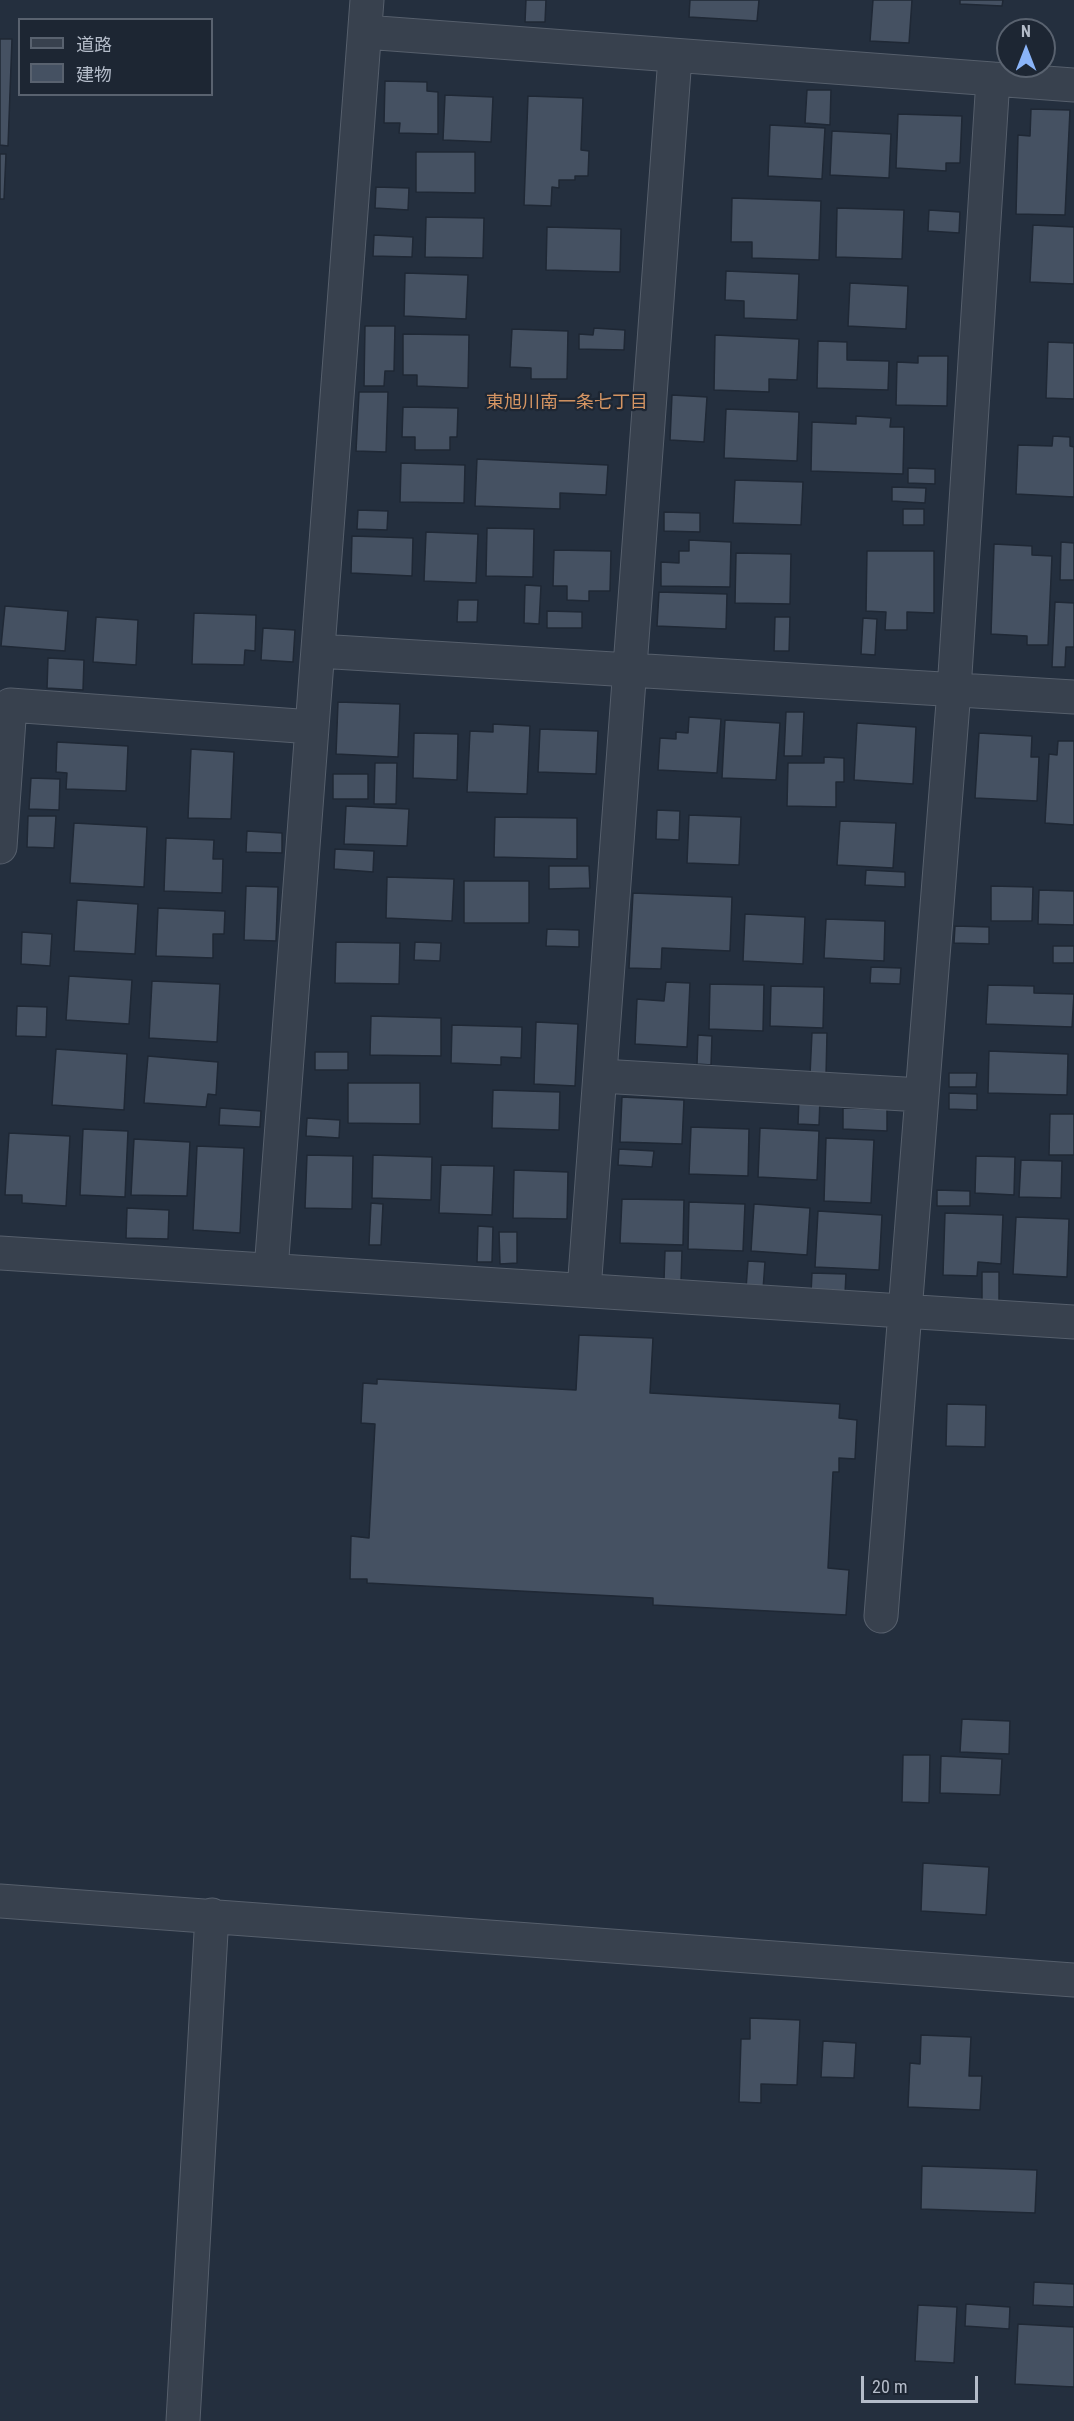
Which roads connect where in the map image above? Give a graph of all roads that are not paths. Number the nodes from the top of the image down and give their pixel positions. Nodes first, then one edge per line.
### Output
1 (367, 0) edge
2 (365, 32) junction
3 (675, 57) junction
4 (993, 79) junction
5 (1074, 85) edge
6 (318, 651) junction
7 (628, 669) junction
8 (954, 690) junction
9 (1074, 697) edge
10 (312, 727) junction
11 (0, 847) edge
12 (601, 1076) junction
13 (921, 1095) junction
14 (0, 1252) edge
15 (271, 1270) junction
16 (584, 1290) junction
17 (905, 1311) junction
18 (1074, 1322) edge
19 (881, 1616) dead end
20 (0, 1901) edge
21 (212, 1915) junction
22 (1074, 1980) edge
23 (183, 2421) edge

1 - 2 street
2 - 3 street
2 - 6 street
3 - 4 street
3 - 7 street
4 - 5 street
4 - 8 street
6 - 7 street
6 - 10 street
7 - 8 street
7 - 12 street
8 - 9 street
8 - 13 street
10 - 11 street
10 - 15 street
12 - 13 street
12 - 16 street
13 - 17 street
14 - 15 street
15 - 16 street
16 - 17 street
17 - 18 street
17 - 19 street
20 - 21 street
21 - 22 street
21 - 23 street

